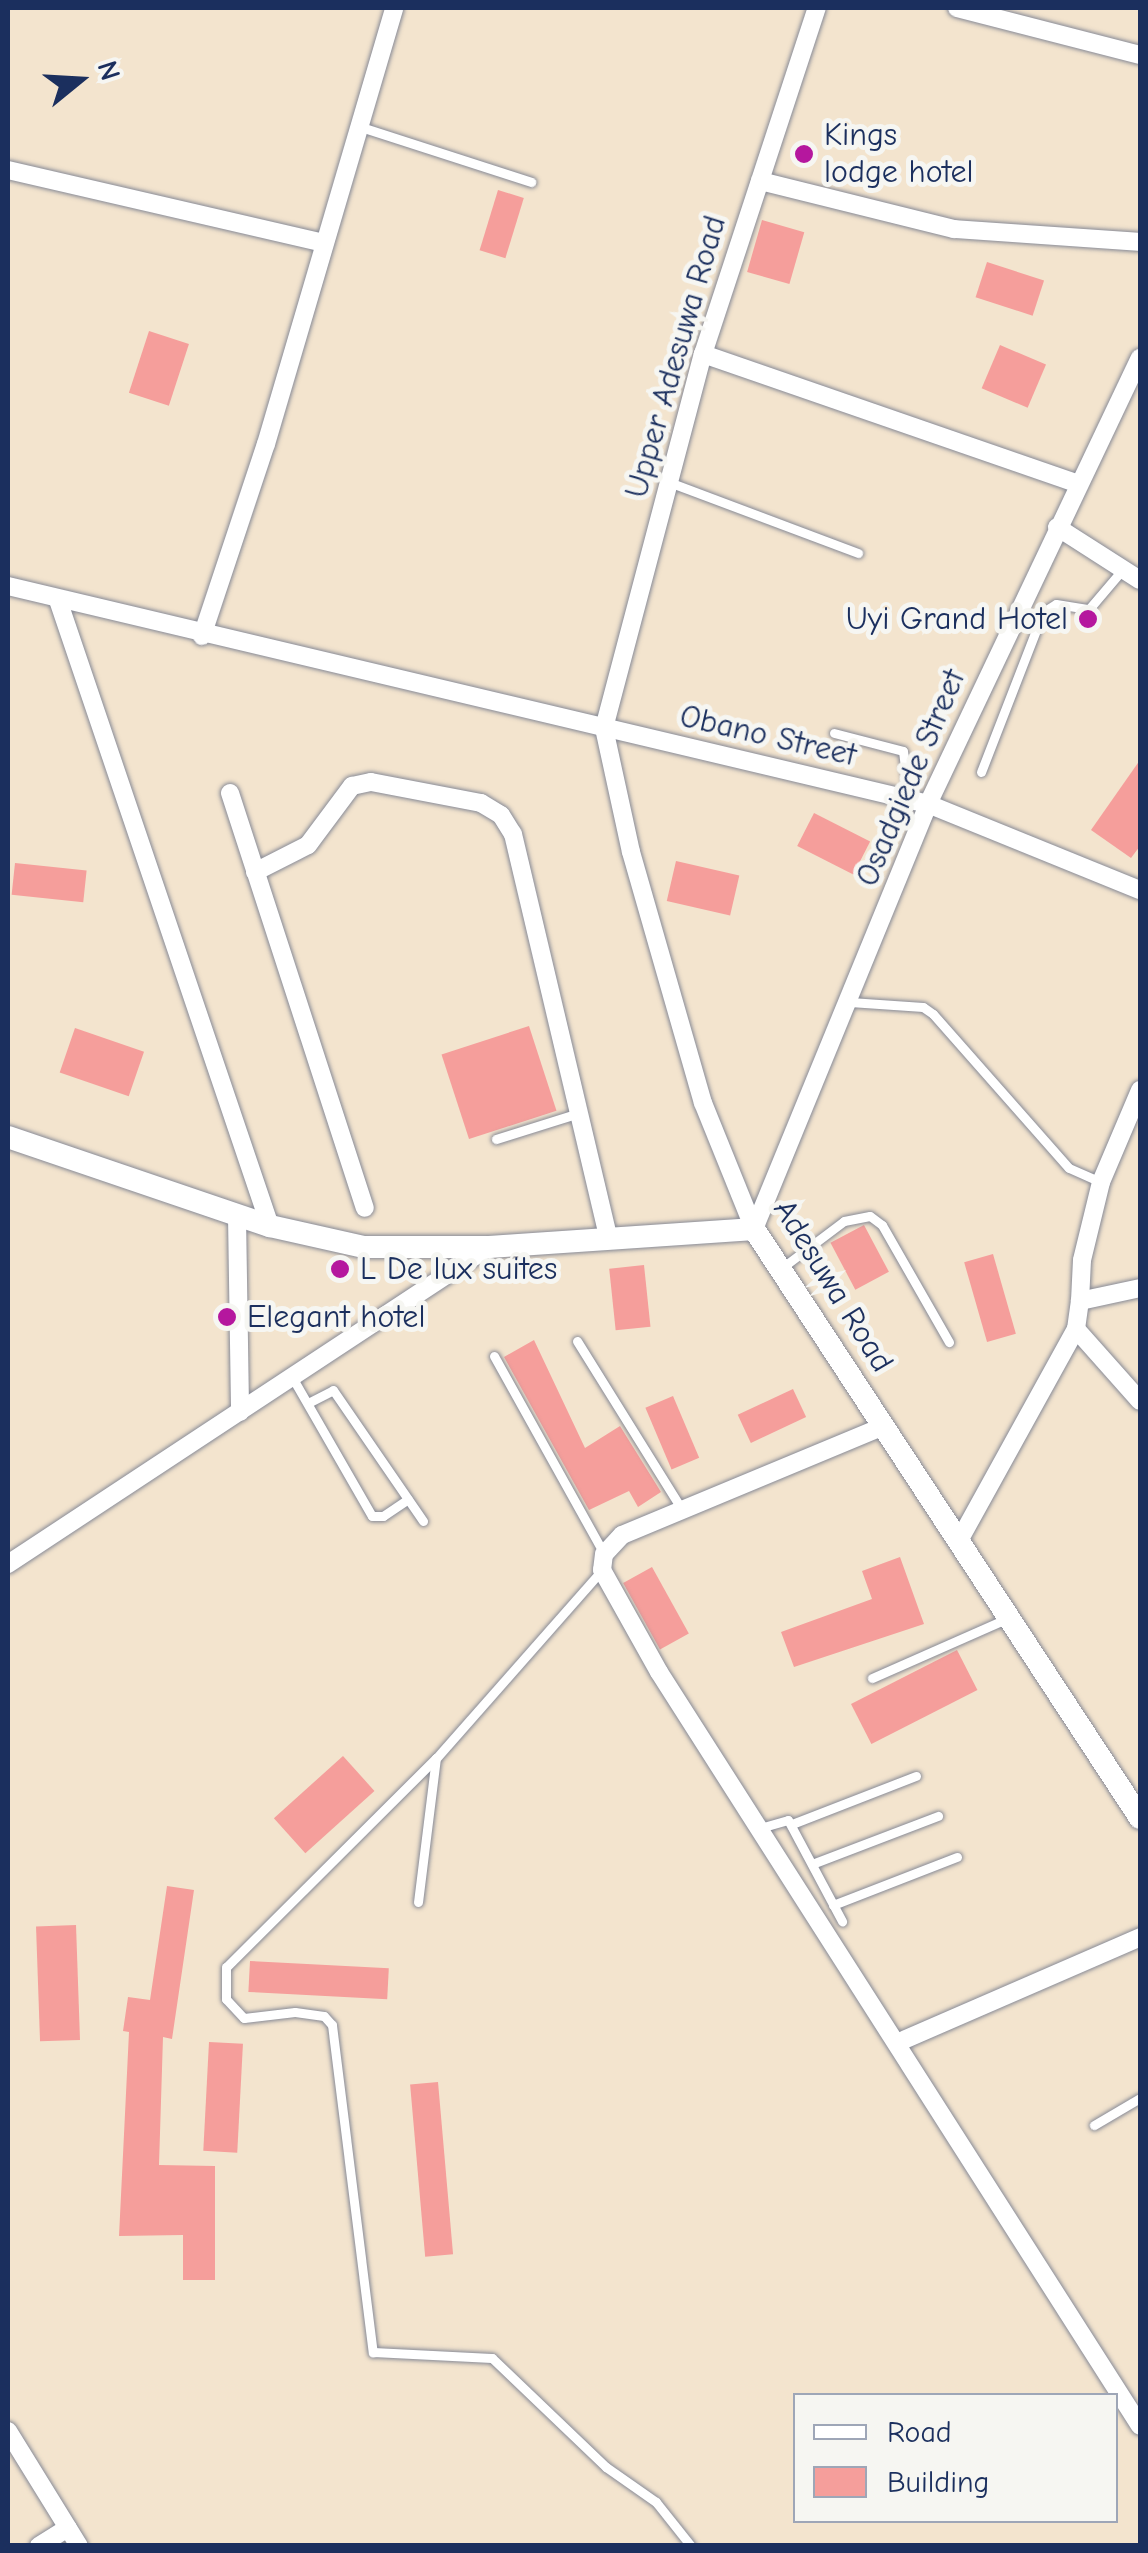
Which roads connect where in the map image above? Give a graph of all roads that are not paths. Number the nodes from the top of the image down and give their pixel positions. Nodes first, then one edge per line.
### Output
1 (394, 8) edge
2 (816, 8) edge
3 (958, 8) edge
4 (1140, 55) edge
5 (361, 127) junction
6 (8, 170) edge
7 (760, 181) junction
8 (531, 182) dead end
9 (1140, 242) edge
10 (323, 243) junction
11 (703, 354) junction
12 (1140, 358) edge
13 (670, 482) junction
14 (1078, 484) junction
15 (1057, 526) junction
16 (858, 553) dead end
17 (1123, 569) junction
18 (1140, 580) edge
19 (8, 586) edge
20 (58, 600) junction
21 (202, 636) junction
22 (604, 728) junction
23 (834, 734) dead end
24 (981, 772) dead end
25 (230, 793) dead end
26 (919, 802) junction
27 (255, 872) junction
28 (1140, 890) edge
29 (850, 1002) junction
30 (1140, 1090) edge
31 (579, 1113) junction
32 (8, 1137) edge
33 (496, 1138) dead end
34 (1101, 1182) junction
35 (365, 1208) dead end
36 (237, 1216) junction
37 (270, 1226) junction
38 (754, 1229) junction
39 (610, 1240) junction
40 (489, 1247) junction
41 (780, 1270) junction
42 (1140, 1288) edge
43 (1080, 1301) junction
44 (1076, 1328) junction
45 (577, 1341) dead end
46 (948, 1342) dead end
47 (494, 1356) dead end
48 (292, 1377) junction
49 (1140, 1400) edge
50 (308, 1403) junction
51 (240, 1412) junction
52 (884, 1426) junction
53 (408, 1499) junction
54 (682, 1510) junction
55 (424, 1521) dead end
56 (960, 1540) junction
57 (603, 1562) junction
58 (8, 1564) edge
59 (1010, 1617) junction
60 (872, 1678) dead end
61 (436, 1758) junction
62 (916, 1776) dead end
63 (938, 1816) dead end
64 (1140, 1818) edge
65 (792, 1824) junction
66 (760, 1828) junction
67 (957, 1858) dead end
68 (812, 1864) junction
69 (418, 1902) dead end
70 (833, 1905) junction
71 (842, 1921) dead end
72 (1140, 1937) edge
73 (899, 2042) junction
74 (1140, 2098) edge
75 (1094, 2125) dead end
76 (1140, 2426) edge
77 (8, 2431) edge
78 (68, 2528) junction
79 (39, 2546) edge
80 (79, 2546) edge
81 (690, 2546) edge

1 - 5 street
2 - 7 street, Upper Adesuwa Road
3 - 4 street
5 - 8 lane
5 - 10 street
6 - 10 street
7 - 9 street
7 - 11 street, Upper Adesuwa Road
10 - 21 street
11 - 13 street, Upper Adesuwa Road
11 - 14 street
12 - 14 street, Osadgiede Street
13 - 16 lane
13 - 22 street, Upper Adesuwa Road
14 - 15 street, Osadgiede Street
15 - 17 street
15 - 26 street, Osadgiede Street
17 - 18 street
17 - 24 lane
19 - 20 street, Obano Street
20 - 21 street, Obano Street
20 - 37 street
21 - 22 street, Obano Street
22 - 26 street, Obano Street
22 - 38 street, Adesuwa Road
23 - 26 lane
25 - 27 street
26 - 28 street, Obano Street
26 - 29 street, Osadgiede Street
27 - 31 street
27 - 35 street
29 - 34 lane
29 - 38 street, Osadgiede Street
30 - 34 street
31 - 33 lane
31 - 39 street
32 - 36 street
34 - 43 street
36 - 37 street
36 - 51 street
37 - 40 street
38 - 39 street
38 - 41 street, Adesuwa Road
39 - 40 street
40 - 48 street
41 - 46 lane
41 - 52 street, Adesuwa Road
42 - 43 street
43 - 44 street
44 - 49 street
44 - 56 street
45 - 54 lane
47 - 57 lane
48 - 50 lane
48 - 51 street
50 - 53 lane
50 - 53 lane
51 - 58 street
52 - 54 street
52 - 56 street, Adesuwa Road
53 - 55 lane
54 - 57 street
56 - 59 street, Adesuwa Road
57 - 61 lane
57 - 66 street
59 - 60 lane
59 - 64 street, Adesuwa Road
61 - 69 lane
61 - 81 lane
62 - 65 lane
63 - 68 lane
65 - 66 lane
65 - 68 lane
66 - 73 street
67 - 70 lane
68 - 70 lane
70 - 71 lane
72 - 73 street
73 - 76 street
74 - 75 lane
77 - 78 street
78 - 79 street
78 - 80 street

